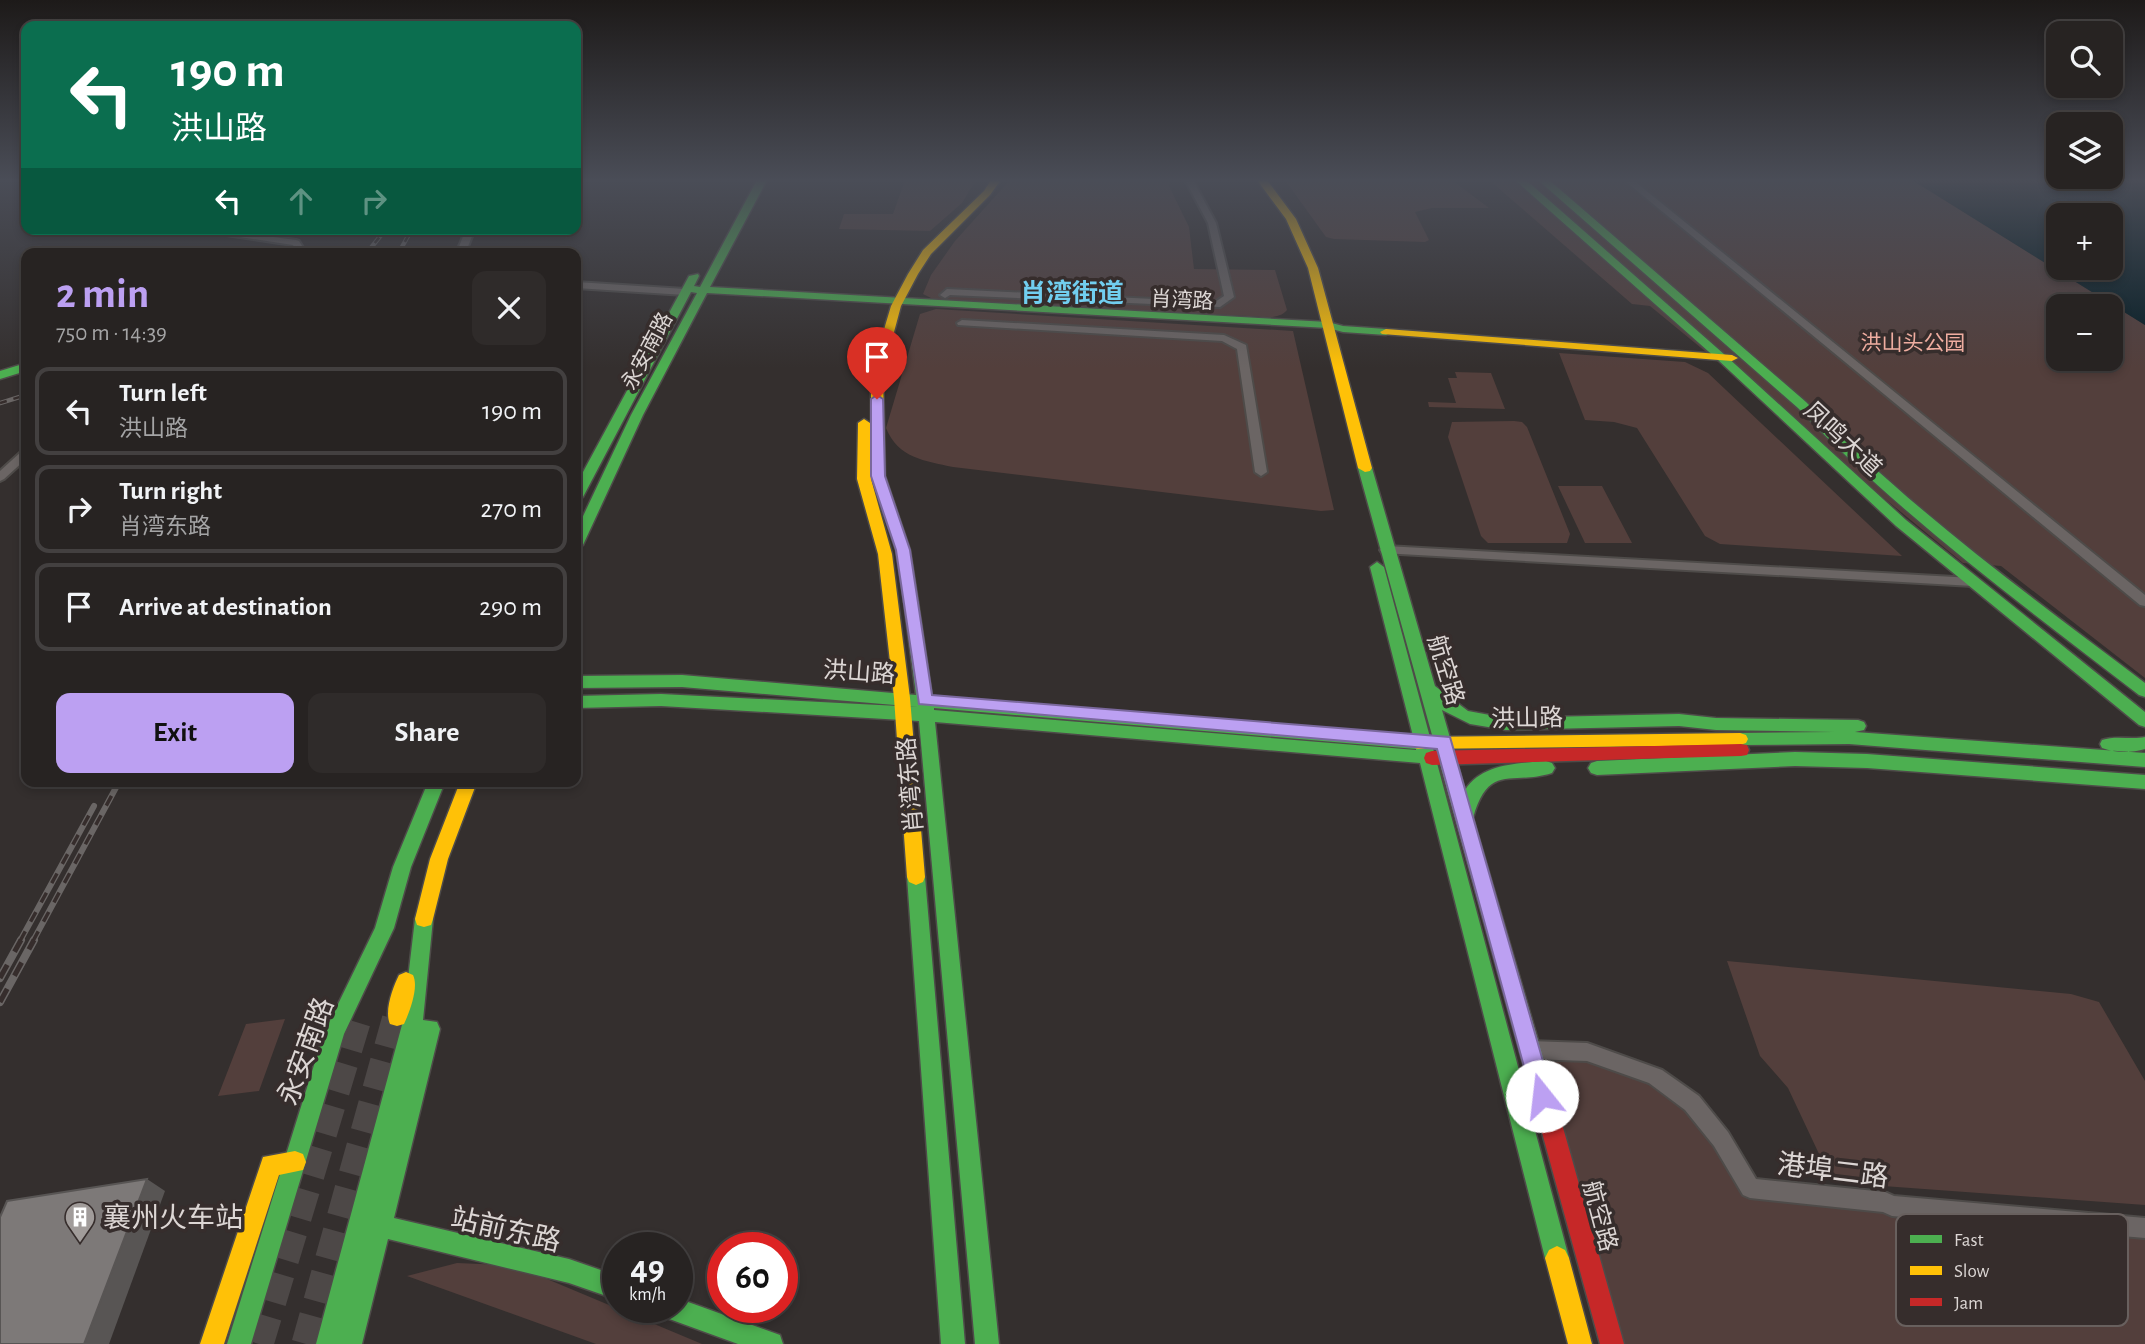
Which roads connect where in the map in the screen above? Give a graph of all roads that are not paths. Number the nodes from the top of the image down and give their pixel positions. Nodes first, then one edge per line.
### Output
1 (716, 243) edge
2 (722, 243) edge
3 (928, 243) edge
4 (936, 243) edge
5 (1217, 243) edge
6 (1288, 243) edge
7 (1303, 243) edge
8 (1594, 243) edge
9 (1598, 243) edge
10 (1615, 243) edge
11 (1705, 243) edge
12 (581, 285) edge
13 (691, 292) junction
14 (945, 295) dead end
15 (892, 303) junction
16 (962, 323) dead end
17 (1326, 328) junction
18 (1727, 358) junction
19 (21, 368) edge
20 (0, 374) edge
21 (21, 458) edge
22 (1261, 472) dead end
23 (0, 477) edge
24 (581, 488) edge
25 (581, 534) edge
26 (1386, 550) junction
27 (1973, 582) junction
28 (2145, 603) edge
29 (581, 682) edge
30 (1427, 688) junction
31 (2145, 691) edge
32 (902, 698) junction
33 (581, 702) edge
34 (2145, 706) edge
35 (926, 708) junction
36 (903, 715) junction
37 (2145, 720) edge
38 (2145, 743) edge
39 (1446, 750) junction
40 (1425, 751) junction
41 (2145, 760) edge
42 (2145, 771) edge
43 (2145, 782) edge
44 (435, 787) edge
45 (466, 787) edge
46 (1464, 818) junction
47 (423, 922) junction
48 (384, 928) junction
49 (397, 1017) tunnel mouth
50 (356, 1022) tunnel mouth
51 (410, 1032) junction
52 (1529, 1050) junction
53 (295, 1162) junction
54 (1984, 1214) edge
55 (380, 1226) junction
56 (358, 1229) junction
57 (602, 1283) edge
58 (693, 1315) edge
59 (212, 1344) edge
60 (239, 1344) edge
61 (328, 1344) edge
62 (350, 1344) edge
63 (771, 1344) edge
64 (953, 1344) edge
65 (987, 1344) edge
66 (1580, 1344) edge
67 (1612, 1344) edge

1 - 13 street, 永安南路
2 - 13 street, 永安南路
3 - 15 street, 肖湾东路
4 - 15 street, 肖湾东路
5 - 14 street
6 - 17 street, 航空路
7 - 17 street, 航空路
8 - 18 street, 凤鸣大道
9 - 18 street, 凤鸣大道
10 - 31 street
11 - 28 street
12 - 13 street
13 - 15 street, 肖湾路
13 - 24 street, 永安南路
13 - 25 street, 永安南路
15 - 17 street, 肖湾路
15 - 32 street, 肖湾东路
15 - 35 street, 肖湾东路
16 - 22 street
17 - 18 street, 肖湾路
17 - 26 street, 航空路
17 - 40 street, 航空路
18 - 27 street, 凤鸣大道
18 - 34 street, 凤鸣大道
19 - 20 street
21 - 23 street
26 - 27 street
26 - 30 street, 航空路
27 - 37 street, 凤鸣大道
29 - 32 street, 洪山路
30 - 38 street
30 - 39 street, 航空路
32 - 35 street, 洪山路
32 - 36 street, 肖湾东路
33 - 36 street, 洪山路
35 - 36 street, 洪山路
35 - 40 street, 洪山路
35 - 65 street, 肖湾东路
36 - 64 street, 肖湾东路
39 - 40 street, 洪山路
39 - 41 street, 洪山路
39 - 42 street, 洪山路
39 - 46 street, 航空路
40 - 66 street, 航空路
43 - 46 street
44 - 48 street, 永安南路
45 - 47 street
46 - 52 street, 航空路
47 - 49 street
47 - 51 street
48 - 50 street
48 - 53 street, 永安南路
51 - 55 street
51 - 56 street
52 - 54 street, 港埠二路
52 - 67 street, 航空路
53 - 59 street
53 - 60 street, 永安南路
55 - 56 street
55 - 57 street, 站前东路
55 - 62 street
56 - 61 street
58 - 63 street

